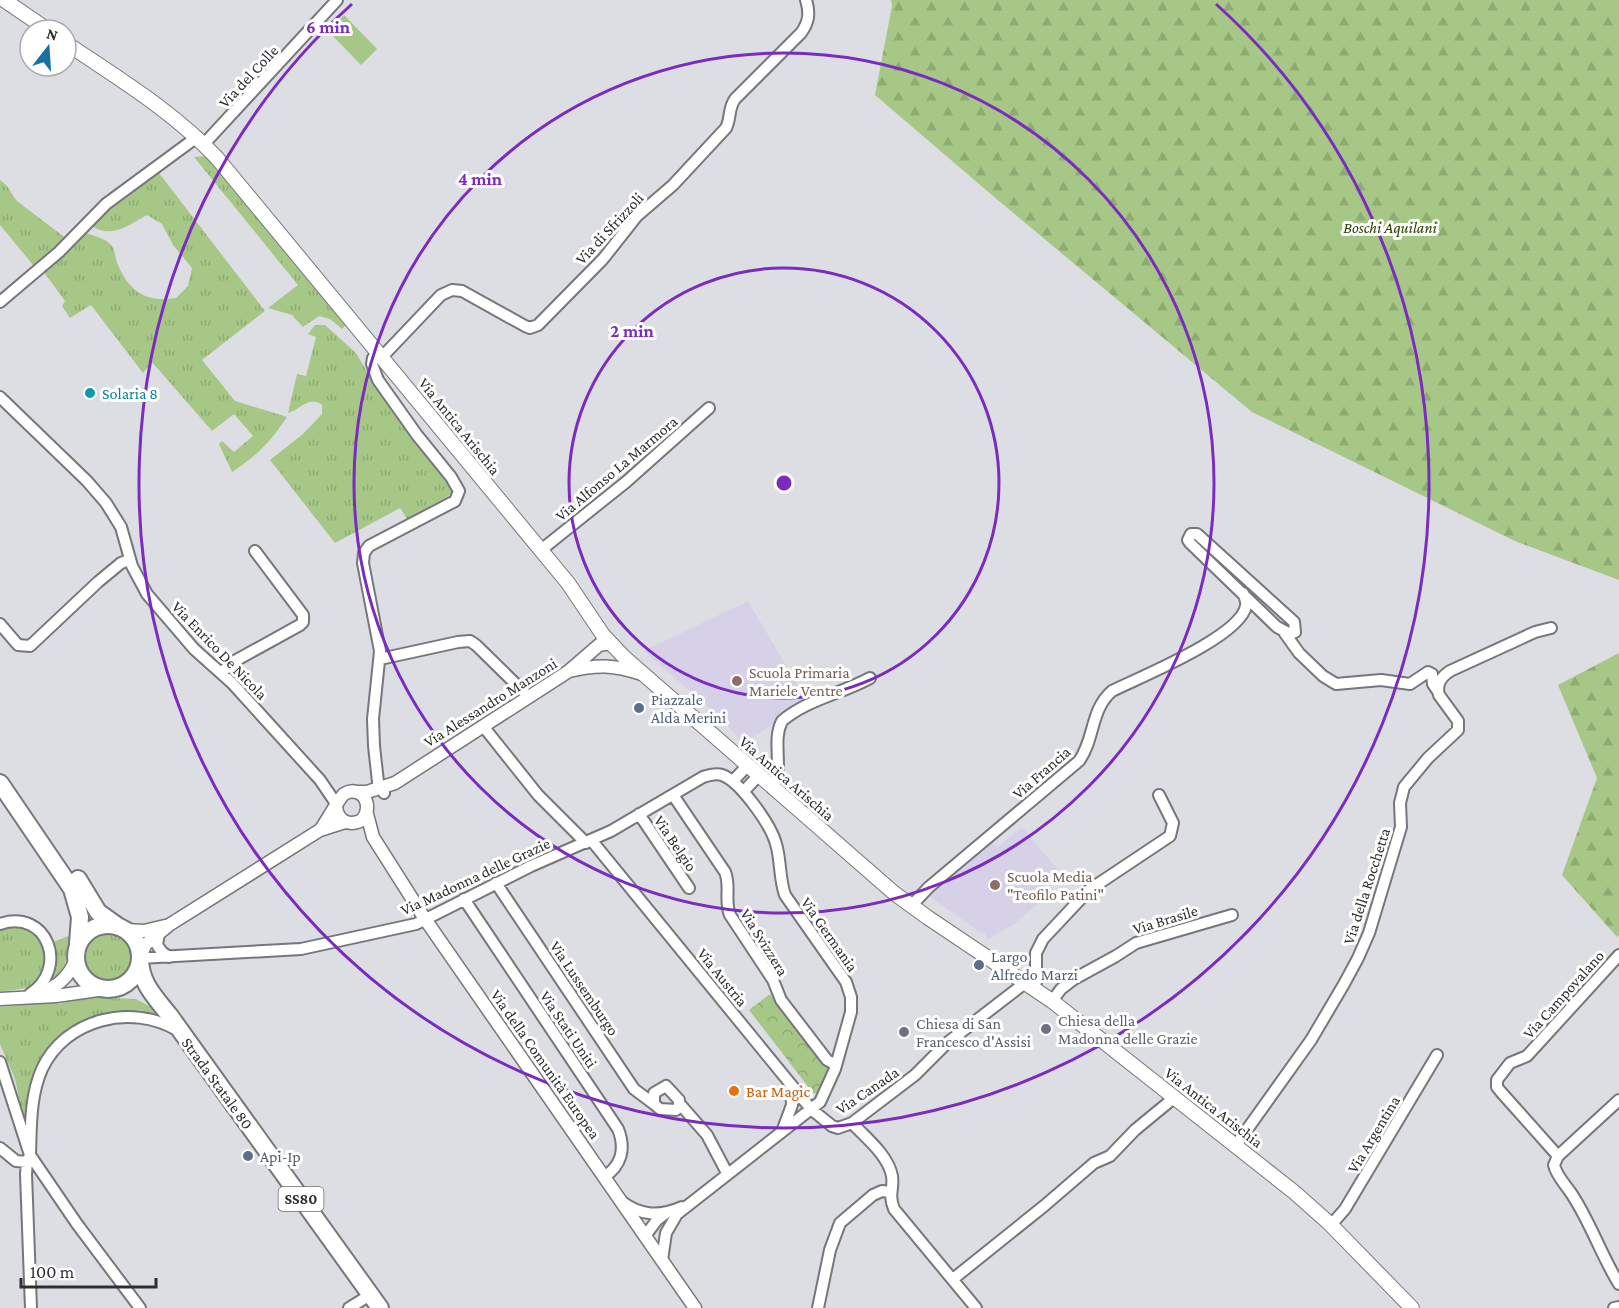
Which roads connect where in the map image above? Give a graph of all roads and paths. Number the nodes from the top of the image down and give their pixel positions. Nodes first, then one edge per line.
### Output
1 (4, 0) edge
2 (337, 0) edge
3 (806, 0) edge
4 (30, 18) edge
5 (78, 51) edge
6 (200, 141) junction
7 (1, 302) edge
8 (380, 355) junction
9 (0, 397) edge
10 (709, 408) dead end
11 (541, 550) junction
12 (255, 551) dead end
13 (129, 560) junction
14 (1243, 593) junction
15 (592, 618) junction
16 (1269, 619) junction
17 (1236, 622) junction
18 (0, 624) edge
19 (1551, 627) dead end
20 (1284, 632) junction
21 (1295, 632) junction
22 (610, 643) junction
23 (1299, 653) junction
24 (380, 659) junction
25 (585, 662) junction
26 (220, 673) junction
27 (644, 675) junction
28 (870, 678) dead end
29 (1438, 690) junction
30 (529, 697) junction
31 (483, 726) junction
32 (747, 766) junction
33 (758, 776) junction
34 (320, 780) junction
35 (733, 781) junction
36 (4, 788) edge
37 (772, 788) junction
38 (382, 791) junction
39 (744, 791) junction
40 (353, 792) junction
41 (673, 795) junction
42 (1159, 795) dead end
43 (337, 805) junction
44 (367, 812) junction
45 (639, 814) junction
46 (348, 823) junction
47 (320, 830) junction
48 (373, 837) junction
49 (589, 842) junction
50 (496, 883) junction
51 (689, 888) dead end
52 (464, 899) junction
53 (911, 906) junction
54 (1233, 915) dead end
55 (425, 919) junction
56 (0, 924) edge
57 (124, 929) junction
58 (164, 929) junction
59 (77, 953) junction
60 (1619, 955) edge
61 (169, 957) junction
62 (140, 958) junction
63 (1029, 985) junction
64 (109, 988) junction
65 (24, 997) junction
66 (0, 999) edge
67 (1052, 1001) junction
68 (161, 1005) junction
69 (183, 1034) junction
70 (1437, 1055) dead end
71 (0, 1062) edge
72 (836, 1065) junction
73 (3, 1075) edge
74 (791, 1085) junction
75 (1175, 1097) junction
76 (1619, 1100) edge
77 (654, 1104) junction
78 (676, 1107) junction
79 (811, 1109) junction
80 (32, 1118) junction
81 (20, 1122) junction
82 (852, 1123) junction
83 (835, 1127) joint
84 (782, 1132) junction
85 (1236, 1145) junction
86 (0, 1148) edge
87 (1558, 1156) junction
88 (29, 1159) junction
89 (727, 1173) junction
90 (604, 1177) junction
91 (890, 1192) junction
92 (618, 1198) junction
93 (669, 1217) junction
94 (1331, 1225) junction
95 (645, 1236) junction
96 (662, 1260) junction
97 (953, 1279) junction
98 (1619, 1284) edge
99 (375, 1301) edge
100 (1619, 1307) edge
101 (31, 1308) edge
102 (140, 1308) edge
103 (350, 1308) edge
104 (695, 1308) edge
105 (818, 1308) edge
106 (976, 1308) edge
107 (1413, 1308) edge
108 (1614, 1308) edge

1 - 4 main road
2 - 6 street, Via del Colle
3 - 8 street, Via di Sfrizzoli
5 - 6 main road, Via Antica Arischia
6 - 7 street, Via del Colle
6 - 8 main road, Via Antica Arischia
8 - 11 main road, Via Antica Arischia
8 - 24 street
9 - 13 street, Via Enrico De Nicola
10 - 11 street, Via Alfonso La Marmora
11 - 15 main road, Via Antica Arischia
12 - 26 street
13 - 18 street
13 - 26 street, Via Enrico De Nicola
14 - 16 street
14 - 17 street
14 - 21 street
15 - 22 main road, Via Antica Arischia
15 - 25 street
16 - 17 street, Via Francia
16 - 20 street
17 - 53 street, Via Francia
19 - 29 street
20 - 21 street
20 - 23 street
21 - 23 street
22 - 25 street
22 - 27 main road, Via Antica Arischia
23 - 29 street
24 - 30 street
24 - 38 street
25 - 27 street, Via Alessandro Manzoni
25 - 30 street, Via Alessandro Manzoni
26 - 34 street, Via Enrico De Nicola
27 - 32 main road, Via Antica Arischia
28 - 37 street
29 - 85 street, Via della Rocchetta
30 - 31 street, Via Alessandro Manzoni
31 - 38 street, Via Alessandro Manzoni
31 - 49 street, Via Austria
32 - 33 main road, Via Antica Arischia
32 - 35 street
33 - 37 main road, Via Antica Arischia
33 - 39 street
34 - 40 street, Via Enrico De Nicola
34 - 43 street, Via Enrico De Nicola
35 - 39 street, Via Germania
35 - 41 street, Via Madonna delle Grazie
36 - 57 main road, SS80
36 - 59 main road, SS80
37 - 53 main road, Via Antica Arischia
38 - 40 street
38 - 44 street, Via Alessandro Manzoni
39 - 72 street, Via Germania
40 - 43 street
40 - 44 street
41 - 45 street, Via Madonna delle Grazie
41 - 72 street, Via Svizzera
42 - 63 street
43 - 46 street
43 - 47 street
44 - 46 street
44 - 48 street, Via della Comunità Europea
45 - 49 street, Via Madonna delle Grazie
45 - 51 street, Via Belgio
46 - 47 street
46 - 48 street, Via della Comunità Europea
47 - 58 street
48 - 55 street, Via della Comunità Europea
49 - 50 street, Via Madonna delle Grazie
49 - 74 street, Via Austria
50 - 52 street, Via Madonna delle Grazie
50 - 77 street, Via Lussemburgo
52 - 55 street, Via Madonna delle Grazie
52 - 90 street, Via Stati Uniti
53 - 63 main road, Via Antica Arischia
54 - 67 street, Via Brasile
55 - 61 street, Via Madonna delle Grazie
55 - 90 street, Via della Comunità Europea
56 - 65 street
57 - 58 street
57 - 59 main road
57 - 62 main road, SS80
58 - 61 street
58 - 62 street
59 - 64 main road, SS80
59 - 65 street
60 - 87 street, Via Campovalano
61 - 62 street, Via Madonna delle Grazie
62 - 64 main road
62 - 68 main road, Strada Statale 80 / SS80
63 - 67 main road, Via Antica Arischia
63 - 82 street, Via Canada
64 - 65 street
64 - 68 main road, Strada Statale 80 / SS80
65 - 66 street
67 - 75 main road, Via Antica Arischia
68 - 69 main road, Strada Statale 80 / SS80
69 - 80 street
69 - 99 main road, Strada Statale 80 / SS80
70 - 94 street, Via Argentina
71 - 73 street
72 - 79 street, Via Germania
73 - 81 street
74 - 79 street, Via Austria
74 - 84 street
75 - 85 main road, Via Antica Arischia
75 - 97 street
76 - 87 street
77 - 78 street, Via Lussemburgo
77 - 78 street, Via Lussemburgo
78 - 89 street, Via Lussemburgo
79 - 83 street, Via Austria
79 - 84 street, Via Germania
80 - 81 street
80 - 88 street
81 - 88 street
82 - 83 street, Via Canada
82 - 91 street
84 - 89 street, Via Germania
85 - 94 main road, Via Antica Arischia
86 - 88 street
87 - 98 street, Via Campovalano
88 - 101 street
88 - 102 street
89 - 93 street, Via Germania
90 - 92 street, Via della Comunità Europea
91 - 97 street
91 - 105 street
92 - 93 street, Via Germania
92 - 95 street, Via della Comunità Europea
93 - 95 street, Via Germania
93 - 96 street
94 - 107 main road, Via Antica Arischia
95 - 96 street, Via della Comunità Europea
96 - 104 street, Via della Comunità Europea
97 - 106 street
99 - 103 street
100 - 108 street

